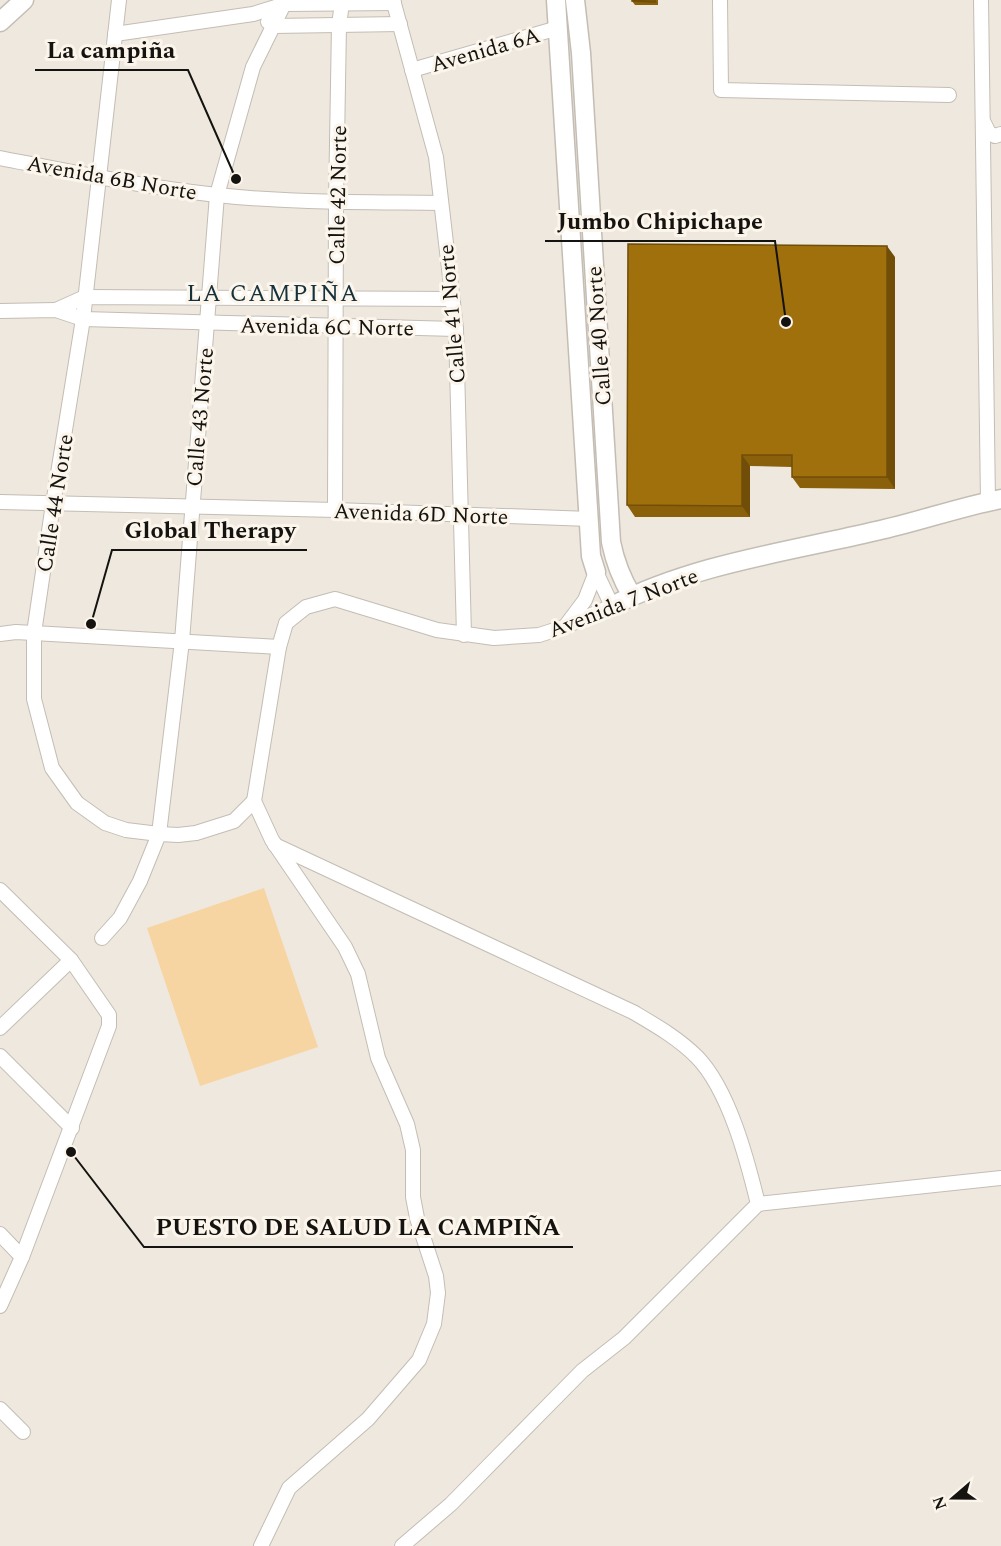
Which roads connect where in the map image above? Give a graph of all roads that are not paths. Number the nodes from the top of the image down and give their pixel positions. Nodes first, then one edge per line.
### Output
1 (24, 0) edge
2 (119, 0) edge
3 (556, 0) edge
4 (575, 0) edge
5 (720, 0) edge
6 (981, 0) edge
7 (394, 1) edge
8 (285, 2) edge
9 (342, 3) junction
10 (253, 14) junction
11 (0, 22) edge
12 (400, 24) junction
13 (339, 25) junction
14 (274, 26) junction
15 (558, 28) junction
16 (115, 34) junction
17 (412, 70) junction
18 (949, 95) dead end
19 (984, 123) junction
20 (1001, 134) edge
21 (1001, 144) edge
22 (984, 151) junction
23 (0, 158) edge
24 (99, 178) junction
25 (217, 195) junction
26 (336, 202) junction
27 (441, 203) junction
28 (86, 297) junction
29 (336, 298) junction
30 (453, 298) junction
31 (208, 299) junction
32 (56, 310) junction
33 (0, 311) edge
34 (83, 319) junction
35 (207, 323) junction
36 (335, 326) junction
37 (456, 329) junction
38 (994, 500) edge
39 (0, 502) edge
40 (53, 504) junction
41 (192, 508) junction
42 (335, 510) junction
43 (462, 514) junction
44 (590, 519) junction
45 (596, 572) junction
46 (632, 596) junction
47 (612, 606) junction
48 (564, 627) junction
49 (34, 633) junction
50 (0, 634) edge
51 (464, 635) junction
52 (182, 641) junction
53 (279, 647) junction
54 (254, 801) junction
55 (159, 834) junction
56 (275, 845) junction
57 (0, 890) edge
58 (102, 938) dead end
59 (71, 960) junction
60 (0, 1028) edge
61 (0, 1056) edge
62 (72, 1128) junction
63 (1001, 1178) edge
64 (758, 1204) junction
65 (0, 1234) edge
66 (22, 1257) junction
67 (0, 1306) edge
68 (0, 1409) edge
69 (23, 1432) dead end
70 (261, 1546) edge
71 (402, 1546) edge

1 - 11 street
2 - 16 street, Calle 44 Norte
3 - 15 street, Calle 40 Norte
4 - 46 street, Calle 40 Norte
5 - 18 street
6 - 19 street
7 - 9 street
7 - 12 street, Calle 41 Norte
8 - 9 street
8 - 10 street
8 - 14 street, Calle 43 Norte
9 - 13 street, Calle 42 Norte
10 - 14 street
10 - 16 street
12 - 13 street
12 - 17 street, Calle 41 Norte
13 - 14 street
13 - 26 street, Calle 42 Norte
14 - 25 street, Calle 43 Norte
15 - 17 street, Avenida 6A
15 - 44 street, Calle 40 Norte
16 - 24 street, Calle 44 Norte
17 - 27 street, Calle 41 Norte
19 - 20 street
19 - 22 street
21 - 22 street
22 - 38 street
23 - 24 street, Avenida 6B Norte
24 - 25 street, Avenida 6B Norte
24 - 28 street, Calle 44 Norte
25 - 26 street, Avenida 6B Norte
25 - 31 street, Calle 43 Norte
26 - 27 street, Avenida 6B Norte
26 - 29 street, Calle 42 Norte
27 - 30 street, Calle 41 Norte
28 - 31 street, Avenida 6C Norte
28 - 32 street, Avenida 6C Norte
28 - 34 street, Calle 44 Norte
29 - 30 street, Avenida 6C Norte
29 - 31 street, Avenida 6C Norte
29 - 36 street, Calle 42 Norte
30 - 37 street, Calle 41 Norte
31 - 35 street, Calle 43 Norte
32 - 33 street, Avenida 6C Norte
32 - 34 street, Avenida 6C Norte
34 - 35 street, Avenida 6C Norte
34 - 40 street, Calle 44 Norte
35 - 36 street, Avenida 6C Norte
35 - 41 street, Calle 43 Norte
36 - 37 street, Avenida 6C Norte
36 - 42 street, Calle 42 Norte
37 - 43 street, Calle 41 Norte
38 - 46 street, Avenida 7 Norte
39 - 40 street, Avenida 6D Norte
40 - 41 street, Avenida 6D Norte
40 - 49 street, Calle 44 Norte
41 - 42 street, Avenida 6D Norte
41 - 52 street, Calle 43 Norte
42 - 43 street, Avenida 6D Norte
43 - 44 street, Avenida 6D Norte
43 - 51 street, Calle 41 Norte
44 - 45 street, Calle 40 Norte
45 - 47 street, Calle 40 Norte
45 - 48 street
46 - 47 street, Avenida 7 Norte
47 - 48 street, Avenida 7 Norte
48 - 51 street, Avenida 7 Norte
49 - 50 street
49 - 52 street
49 - 55 street, Calle 44 Norte
51 - 53 street, Avenida 7 Norte
52 - 53 street
52 - 55 street, Calle 43 Norte
53 - 54 street, Avenida 7 Norte
54 - 55 street, Calle 44 Norte
54 - 56 street
55 - 58 street, Calle 43 Norte
56 - 64 street
56 - 70 street
57 - 59 street
59 - 60 street
59 - 62 street
61 - 62 street
62 - 66 street
63 - 64 street
64 - 71 street
65 - 66 street
66 - 67 street
68 - 69 street

